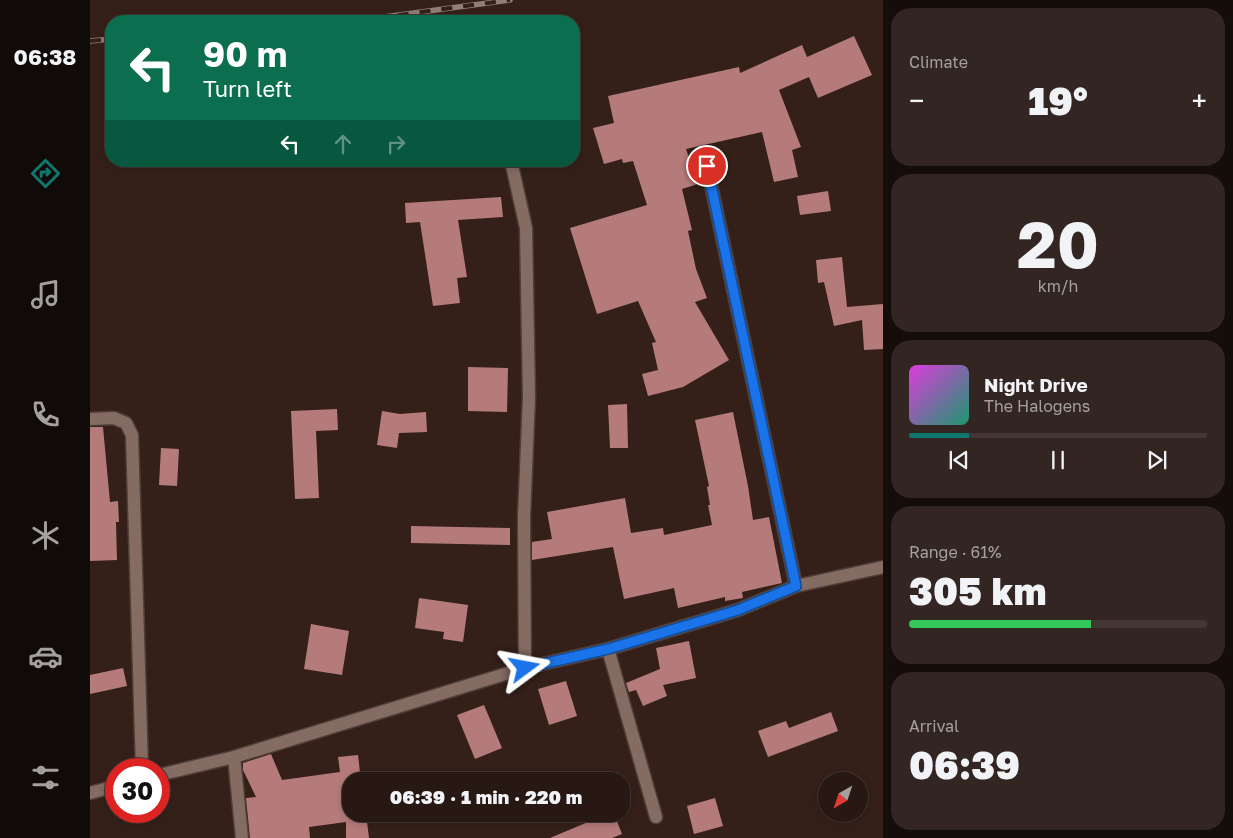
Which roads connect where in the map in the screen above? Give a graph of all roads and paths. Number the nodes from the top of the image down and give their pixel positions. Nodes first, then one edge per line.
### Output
1 (707, 166) dead end
2 (512, 167) edge
3 (90, 419) edge
4 (883, 566) edge
5 (796, 586) junction
6 (608, 649) junction
7 (525, 668) junction
8 (234, 757) junction
9 (142, 758) edge
10 (170, 772) edge
11 (105, 789) edge
12 (90, 793) edge
13 (656, 817) dead end
14 (242, 838) edge

1 - 5 street
2 - 7 street
3 - 9 street
4 - 5 street
5 - 6 street
6 - 7 street
6 - 13 street
7 - 8 street
8 - 10 street
8 - 14 street
11 - 12 street

